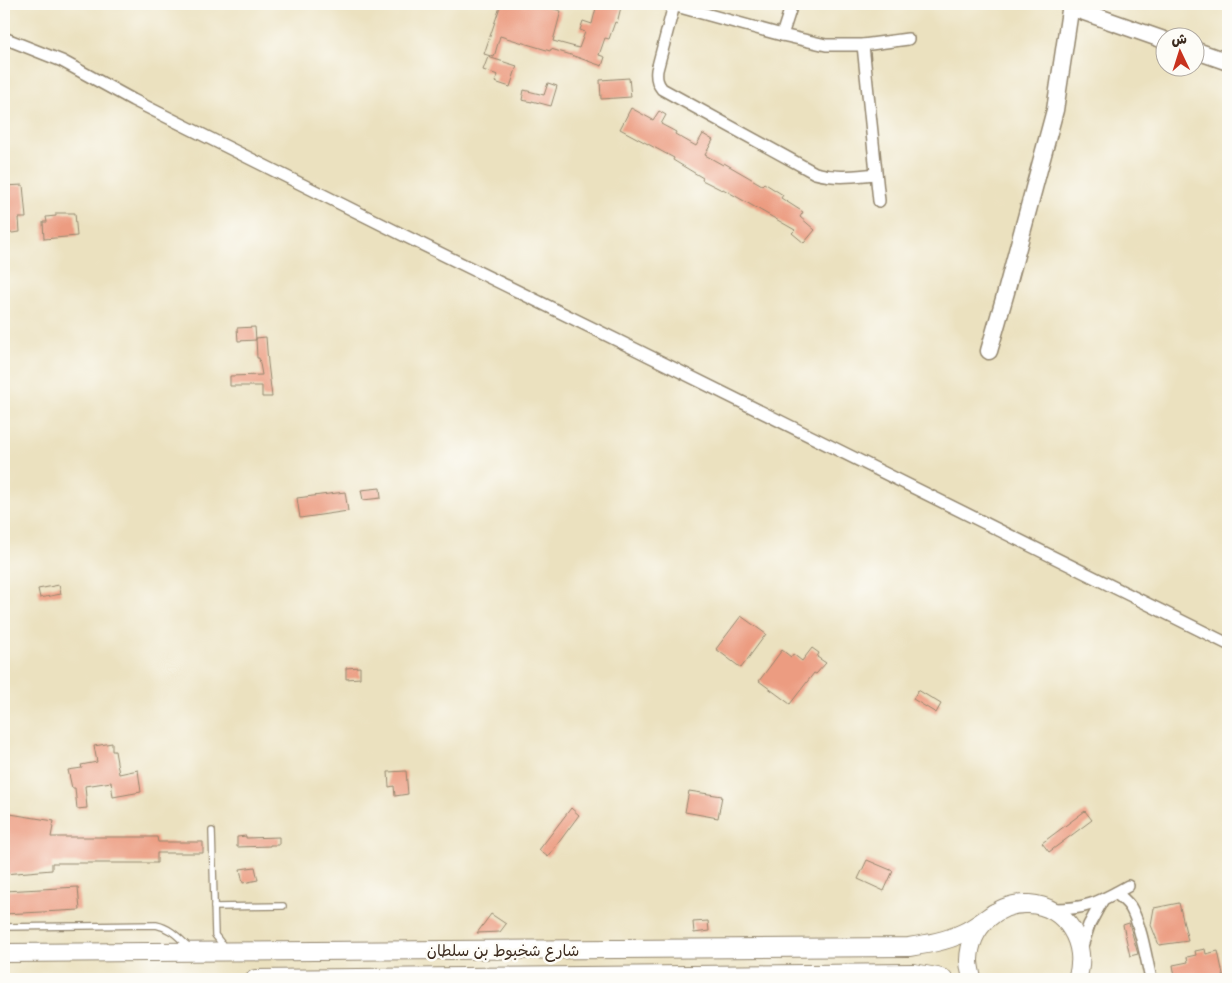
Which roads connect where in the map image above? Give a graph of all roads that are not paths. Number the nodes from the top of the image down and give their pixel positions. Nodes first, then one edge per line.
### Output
1 (792, 4) edge
2 (672, 5) edge
3 (1071, 5) edge
4 (782, 35) junction
5 (1154, 36) edge
6 (4, 38) edge
7 (908, 39) dead end
8 (863, 45) junction
9 (1204, 54) edge
10 (1228, 62) edge
11 (876, 174) junction
12 (879, 201) dead end
13 (989, 351) dead end
14 (1228, 644) edge
15 (212, 831) dead end
16 (1128, 886) dead end
17 (1116, 893) junction
18 (1102, 901) junction
19 (283, 906) dead end
20 (214, 907) junction
21 (1048, 908) junction
22 (994, 914) junction
23 (4, 927) edge
24 (206, 945) junction
25 (1081, 951) junction
26 (4, 953) edge
27 (844, 976) edge
28 (410, 978) edge
29 (255, 979) edge
30 (944, 979) edge
31 (972, 979) edge
32 (1077, 979) edge
33 (1151, 979) edge

1 - 4 street
2 - 4 street
2 - 11 street
3 - 5 street
3 - 13 street
4 - 8 street
6 - 14 street
7 - 8 street
8 - 11 street
9 - 10 street
11 - 12 street
15 - 20 lane
16 - 17 street
17 - 18 street
17 - 33 street
18 - 21 street
18 - 25 street
19 - 20 lane
20 - 24 lane
21 - 22 main road
21 - 25 main road
22 - 24 main road, شارع شخبوط بن سلطان
22 - 31 main road
23 - 24 lane
24 - 26 main road, شارع شخبوط بن سلطان
25 - 32 main road
27 - 28 main road, شارع شخبوط بن سلطان
27 - 30 main road, شارع شخبوط بن سلطان
28 - 29 main road, شارع شخبوط بن سلطان

